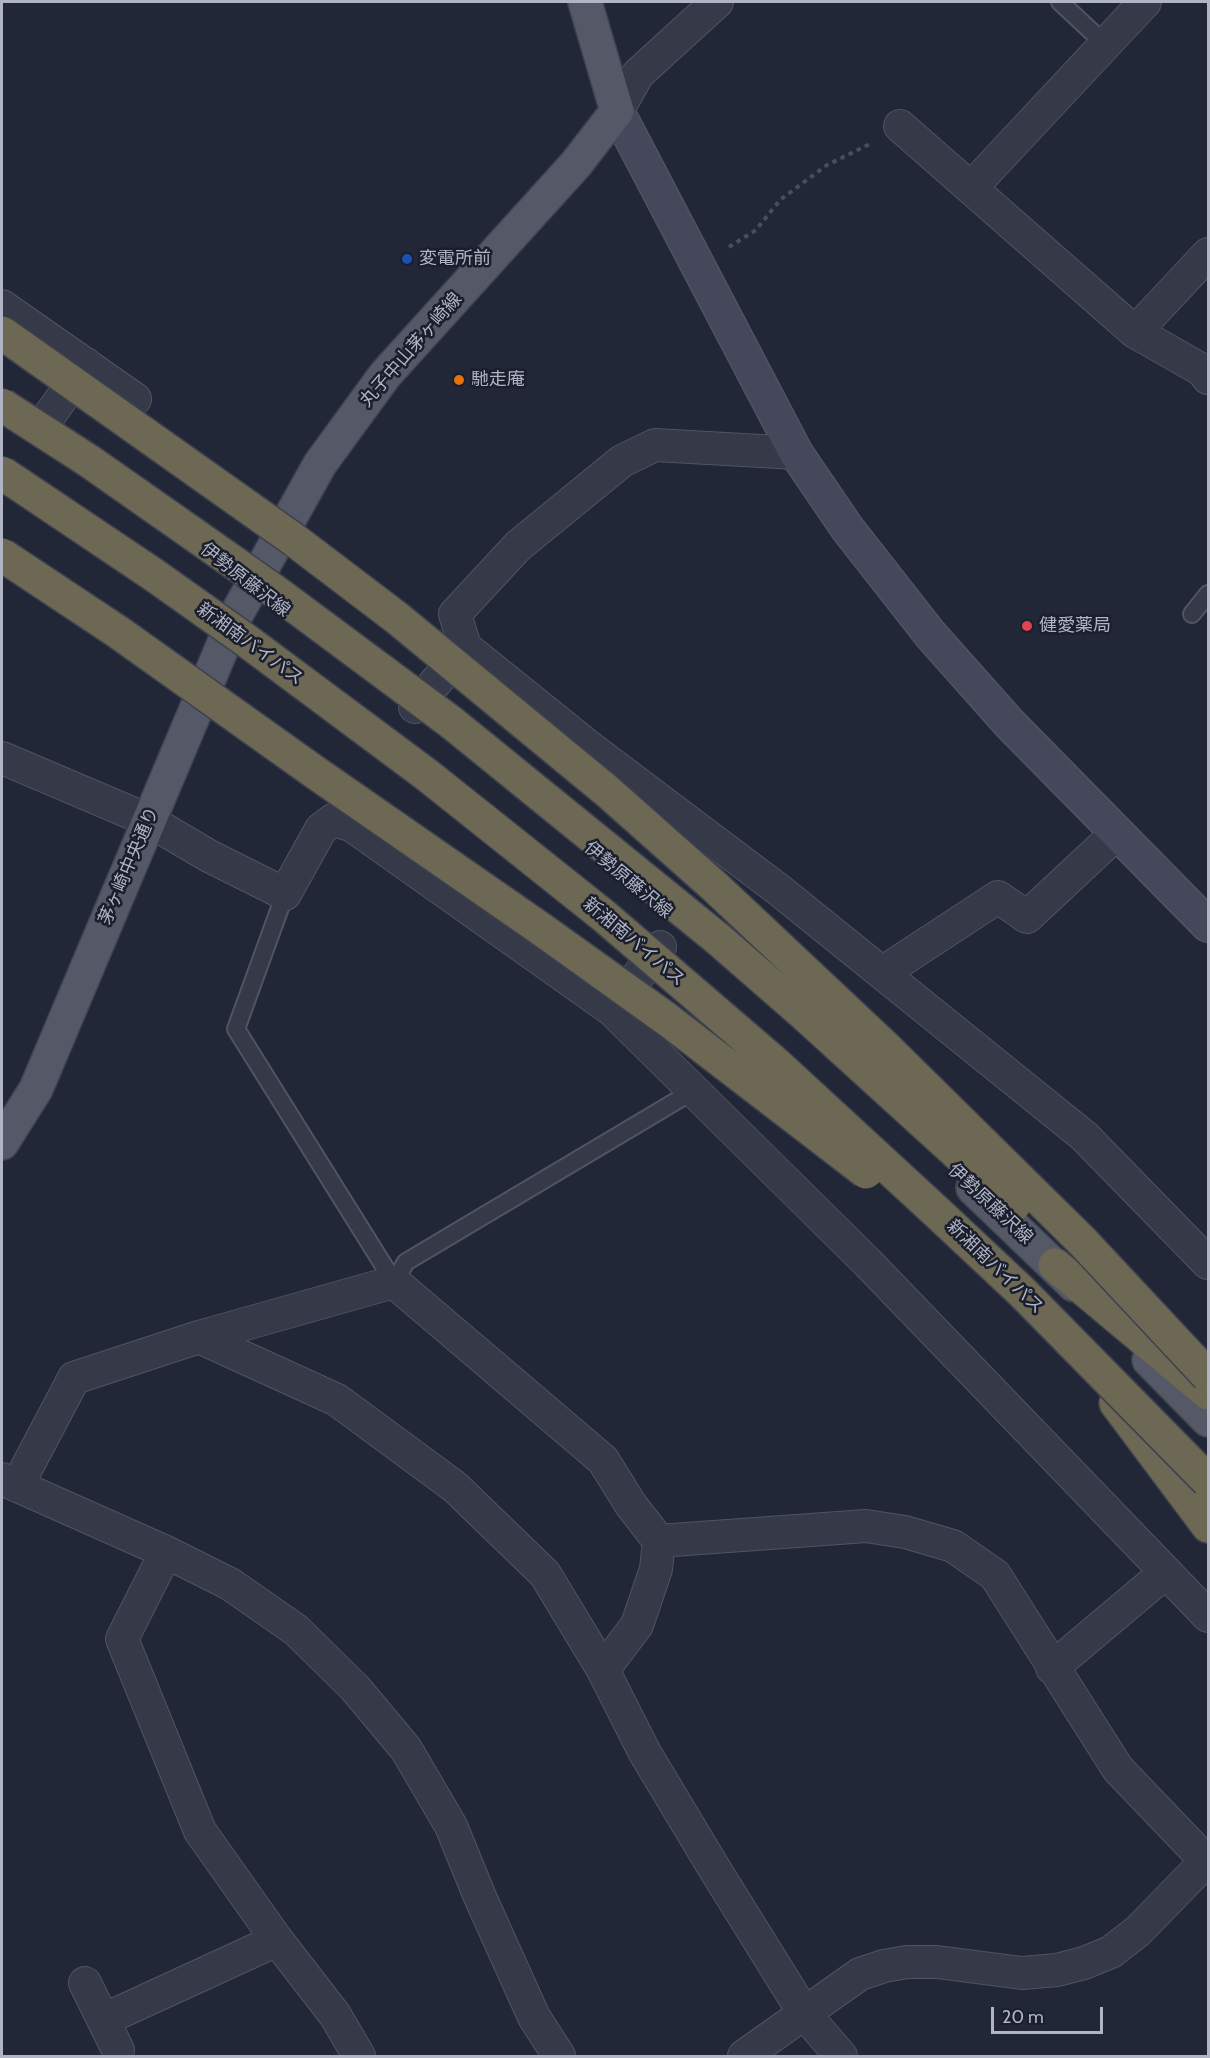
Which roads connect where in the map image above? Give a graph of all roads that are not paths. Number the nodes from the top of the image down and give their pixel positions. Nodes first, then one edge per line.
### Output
1 (585, 2) edge
2 (717, 2) edge
3 (1059, 2) edge
4 (1145, 2) edge
5 (1105, 44) junction
6 (616, 111) junction
7 (900, 126) road end
8 (971, 188) junction
9 (1209, 254) edge
10 (2, 306) edge
11 (1135, 332) junction
12 (2, 333) edge
13 (86, 364) junction
14 (1209, 378) edge
15 (2, 393) edge
16 (135, 399) dead end
17 (2, 405) edge
18 (44, 423) junction
19 (796, 453) junction
20 (2, 461) edge
21 (2, 473) edge
22 (2, 555) edge
23 (251, 586) junction
24 (1209, 594) edge
25 (1192, 614) dead end
26 (235, 617) junction
27 (465, 647) junction
28 (415, 707) junction
29 (2, 758) edge
30 (148, 820) junction
31 (1117, 833) junction
32 (285, 894) junction
33 (1209, 925) edge
34 (660, 947) junction
35 (882, 973) junction
36 (612, 1010) junction
37 (693, 1091) junction
38 (2, 1143) edge
39 (1209, 1263) edge
40 (1055, 1265) junction
41 (394, 1282) junction
42 (1024, 1288) junction
43 (199, 1337) junction
44 (1209, 1376) edge
45 (1209, 1394) edge
46 (1209, 1420) edge
47 (1209, 1466) edge
48 (1209, 1481) edge
49 (9, 1482) edge
50 (1209, 1526) edge
51 (659, 1541) junction
52 (166, 1552) junction
53 (1166, 1572) junction
54 (1209, 1616) edge
55 (1052, 1668) junction
56 (603, 1670) junction
57 (1207, 1862) edge
58 (277, 1940) junction
59 (85, 1983) dead end
60 (804, 2013) junction
61 (103, 2020) junction
62 (118, 2050) dead end
63 (359, 2056) edge
64 (559, 2056) edge
65 (744, 2056) edge
66 (841, 2056) edge

1 - 6 main road
2 - 6 street
3 - 5 lane
4 - 5 street
5 - 8 street
6 - 19 street
6 - 23 main road, 丸子中山茅ヶ崎線
7 - 8 street
8 - 11 street
9 - 11 street
10 - 13 street
11 - 14 street
12 - 44 highway, bridge
13 - 16 street
13 - 18 street
15 - 18 main road, 伊勢原藤沢線
17 - 45 highway, bridge
18 - 23 main road, 伊勢原藤沢線
19 - 27 street
19 - 31 street
20 - 26 main road, 伊勢原藤沢線
21 - 42 highway, 新湘南バイパス, bridge
22 - 42 highway, bridge
23 - 26 main road, 茅ヶ崎中央通り
23 - 28 main road, 伊勢原藤沢線
24 - 25 lane
26 - 30 main road, 茅ヶ崎中央通り
26 - 34 main road, 伊勢原藤沢線
27 - 28 street
27 - 35 street
28 - 40 main road, 伊勢原藤沢線
29 - 30 street
30 - 32 street
30 - 38 main road, 茅ヶ崎中央通り
31 - 33 street
31 - 35 street
32 - 36 street
32 - 41 lane
34 - 36 street
34 - 42 main road, 伊勢原藤沢線
35 - 39 street
36 - 37 street
37 - 41 lane
37 - 53 street
40 - 45 highway
40 - 46 main road, 伊勢原藤沢線
41 - 43 street
41 - 51 street
42 - 47 main road, 伊勢原藤沢線
42 - 48 highway, 新湘南バイパス, bridge
42 - 50 highway
43 - 49 street
43 - 56 street
49 - 52 street
51 - 55 street
51 - 56 street
52 - 58 street
52 - 64 street
53 - 54 street
53 - 55 street
55 - 57 street
56 - 60 street
57 - 60 street
58 - 61 street
58 - 63 street
59 - 61 street
60 - 65 street
60 - 66 street
61 - 62 street

